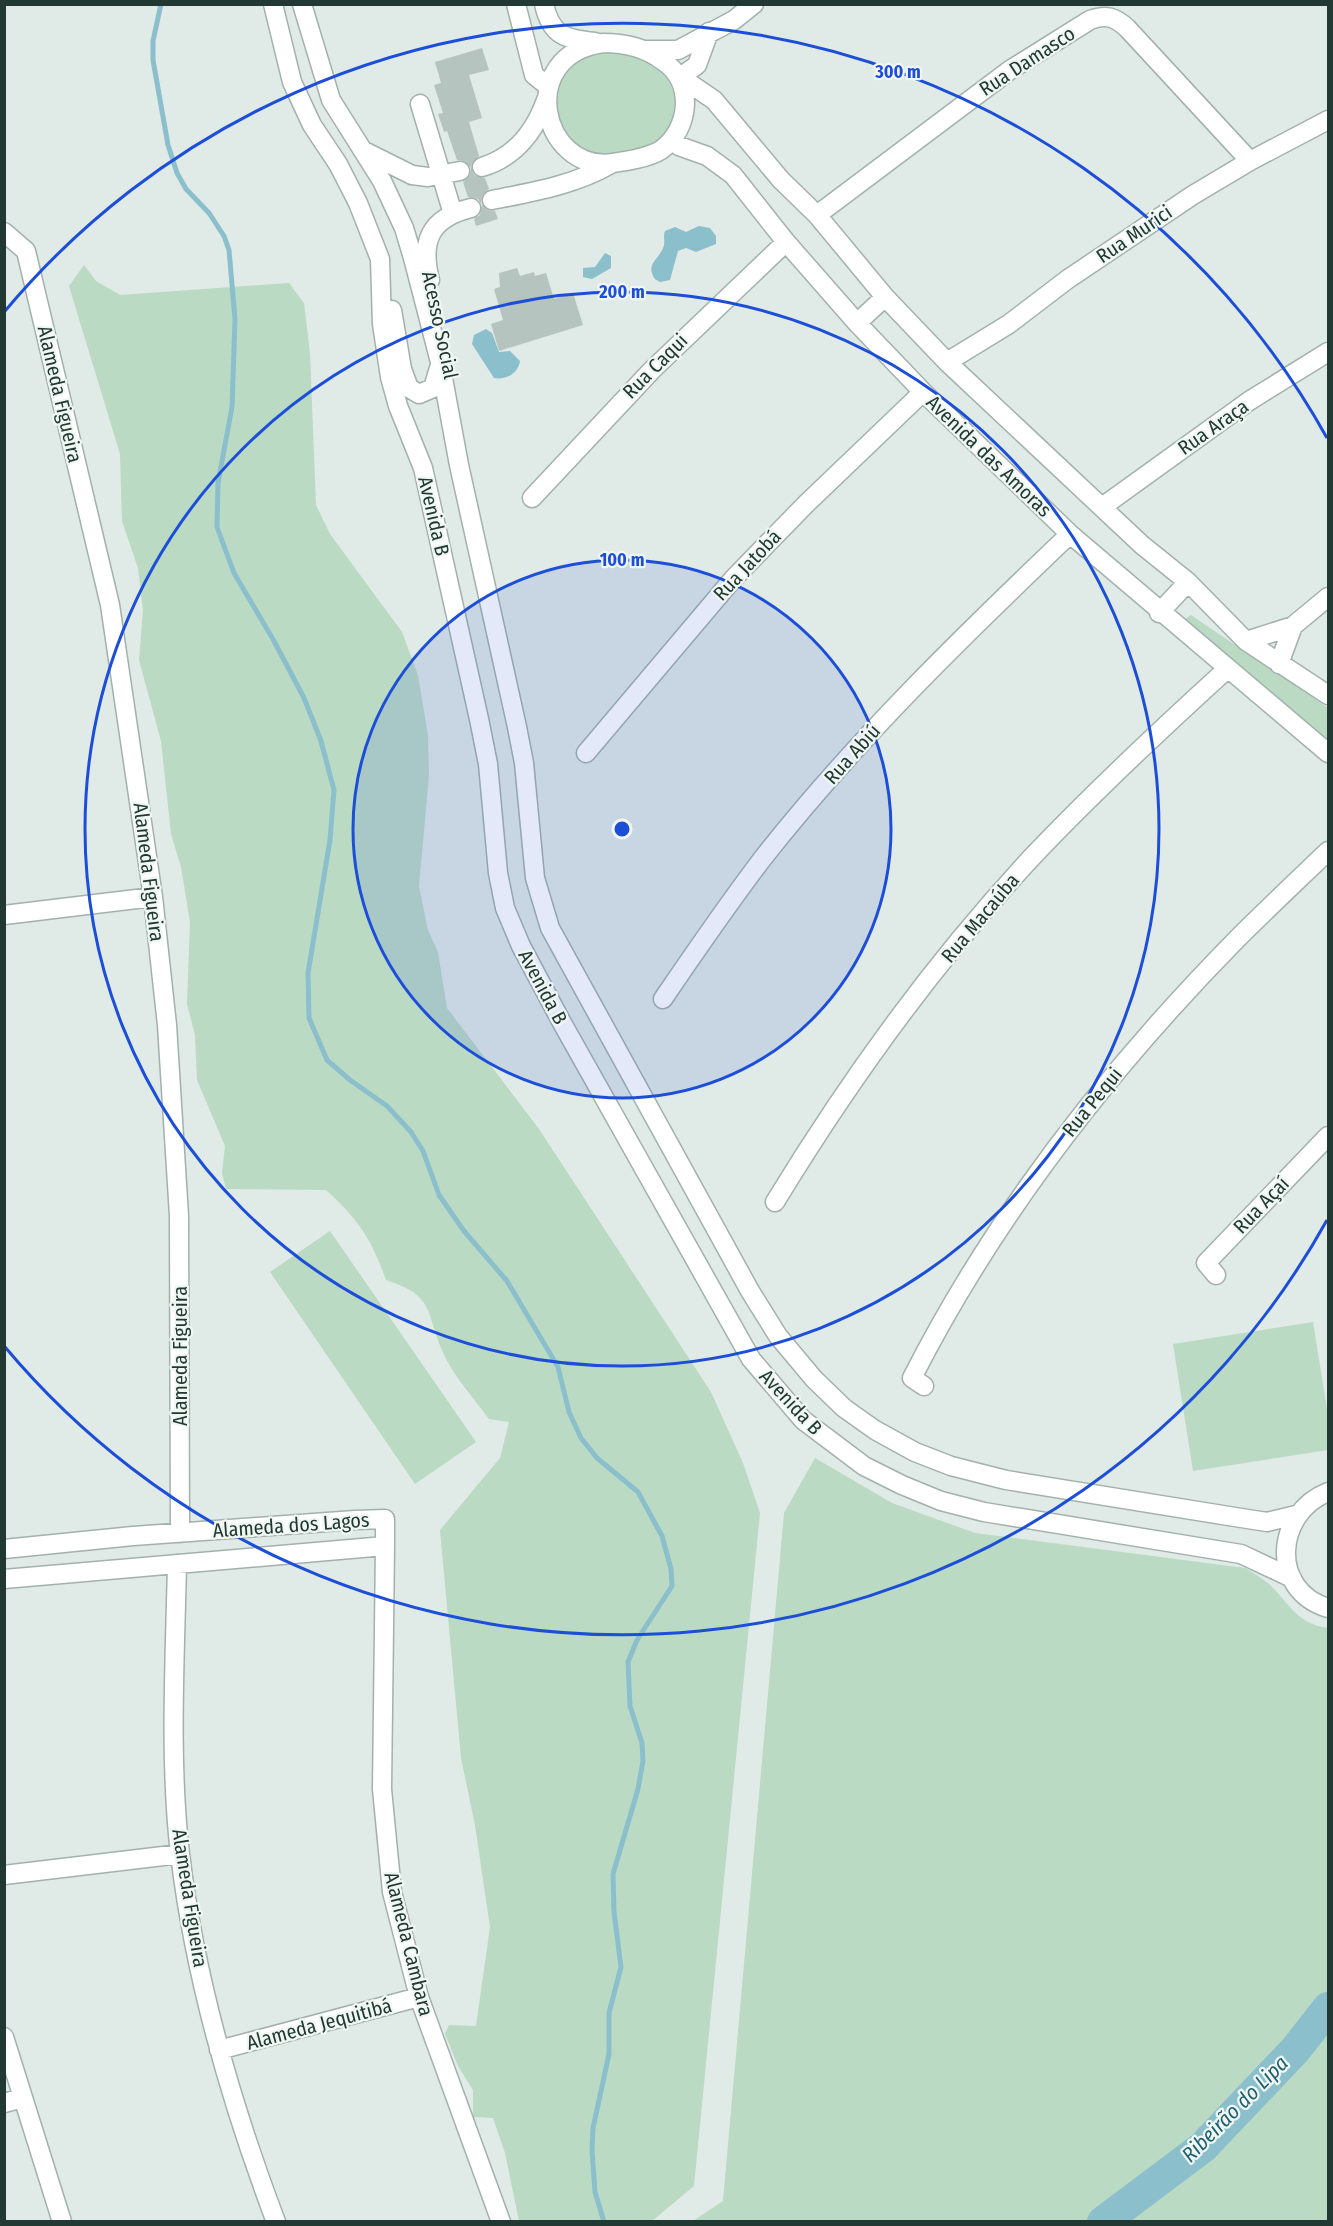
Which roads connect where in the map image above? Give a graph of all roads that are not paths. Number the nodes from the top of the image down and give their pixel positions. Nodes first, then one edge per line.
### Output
1 (273, 4) edge
2 (302, 4) edge
3 (516, 4) edge
4 (543, 4) edge
5 (754, 4) edge
6 (709, 32) junction
7 (603, 43) junction
8 (641, 50) junction
9 (680, 81) junction
10 (548, 93) junction
11 (420, 104) dead end
12 (1329, 120) edge
13 (672, 140) junction
14 (362, 150) junction
15 (1250, 161) junction
16 (611, 164) junction
17 (482, 167) dead end
18 (460, 171) dead end
19 (441, 174) junction
20 (492, 200) dead end
21 (471, 208) dead end
22 (453, 214) junction
23 (817, 215) junction
24 (4, 232) edge
25 (786, 242) junction
26 (380, 259) junction
27 (885, 297) junction
28 (858, 322) junction
29 (441, 326) junction
30 (1329, 352) edge
31 (440, 362) junction
32 (947, 362) junction
33 (923, 392) junction
34 (459, 465) junction
35 (532, 498) dead end
36 (1102, 507) junction
37 (1070, 534) junction
38 (1188, 582) junction
39 (1329, 597) edge
40 (1159, 613) junction
41 (1293, 626) junction
42 (1245, 641) junction
43 (1279, 664) junction
44 (1227, 670) junction
45 (1329, 695) edge
46 (586, 753) dead end
47 (1329, 753) edge
48 (1329, 851) edge
49 (153, 897) junction
50 (4, 915) edge
51 (663, 999) dead end
52 (1329, 1136) edge
53 (775, 1202) dead end
54 (1216, 1275) dead end
55 (924, 1386) dead end
56 (1329, 1492) edge
57 (1296, 1515) junction
58 (287, 1526) junction
59 (180, 1533) junction
60 (133, 1536) junction
61 (385, 1546) junction
62 (4, 1549) edge
63 (235, 1558) junction
64 (177, 1564) junction
65 (78, 1572) junction
66 (1292, 1578) junction
67 (4, 1579) edge
68 (1329, 1608) edge
69 (180, 1854) junction
70 (4, 1875) edge
71 (419, 1997) junction
72 (4, 2037) edge
73 (219, 2050) junction
74 (23, 2098) junction
75 (4, 2103) edge
76 (273, 2221) edge
77 (62, 2222) edge
78 (501, 2222) edge

1 - 26 street, Avenida B
2 - 14 street, Avenida B
3 - 10 street
4 - 7 street
5 - 6 street
6 - 8 street
6 - 9 street
7 - 8 street
7 - 10 street
8 - 9 street
9 - 13 street
9 - 23 street, Avenida das Amoras
10 - 16 street
10 - 17 street
11 - 19 street
12 - 15 street, Rua Murici
13 - 16 street
13 - 25 street, Avenida das Amoras
14 - 19 street
14 - 31 street, Avenida B
15 - 23 street, Rua Damasco
15 - 32 street, Rua Murici
16 - 20 street
18 - 19 street
19 - 22 street
21 - 22 street, Acesso Social
22 - 29 street, Acesso Social
23 - 27 street, Avenida das Amoras
24 - 49 street, Alameda Figueira
25 - 28 street, Avenida das Amoras
25 - 35 street, Rua Caqui
26 - 31 street
26 - 66 street, Avenida B
27 - 28 street
27 - 32 street, Avenida das Amoras
28 - 33 street, Avenida das Amoras
29 - 31 street
29 - 34 street, Acesso Social
30 - 36 street, Rua Araça
31 - 34 street, Avenida B
32 - 36 street, Avenida das Amoras
33 - 37 street, Avenida das Amoras
33 - 46 street, Rua Jatobá
34 - 57 street, Avenida B
36 - 38 street, Avenida das Amoras
37 - 40 street, Avenida das Amoras
37 - 51 street, Rua Abiú
38 - 40 street
38 - 42 street, Avenida das Amoras
39 - 41 street
40 - 44 street, Avenida das Amoras
41 - 42 street
41 - 43 street
42 - 43 street, Avenida das Amoras
43 - 45 street, Avenida das Amoras
44 - 47 street, Avenida das Amoras
44 - 53 street, Rua Macaúba
48 - 55 street, Rua Pequi
49 - 50 street
49 - 59 street, Alameda Figueira
52 - 54 street, Rua Açaí
56 - 57 street
57 - 66 street
58 - 59 street, Alameda dos Lagos
58 - 61 street, Alameda dos Lagos
58 - 63 street
59 - 60 street, Alameda dos Lagos
60 - 62 street, Alameda dos Lagos
60 - 65 street
61 - 63 street, Alameda dos Lagos
61 - 71 street, Alameda Cambara
63 - 64 street, Alameda dos Lagos
64 - 65 street, Alameda dos Lagos
64 - 69 street, Alameda Figueira
65 - 67 street, Alameda dos Lagos
66 - 68 street
69 - 70 street
69 - 73 street, Alameda Figueira
71 - 73 street, Alameda Jequitibá
71 - 78 street, Alameda Cambara
72 - 74 street
73 - 76 street, Alameda Figueira
74 - 75 street
74 - 77 street

